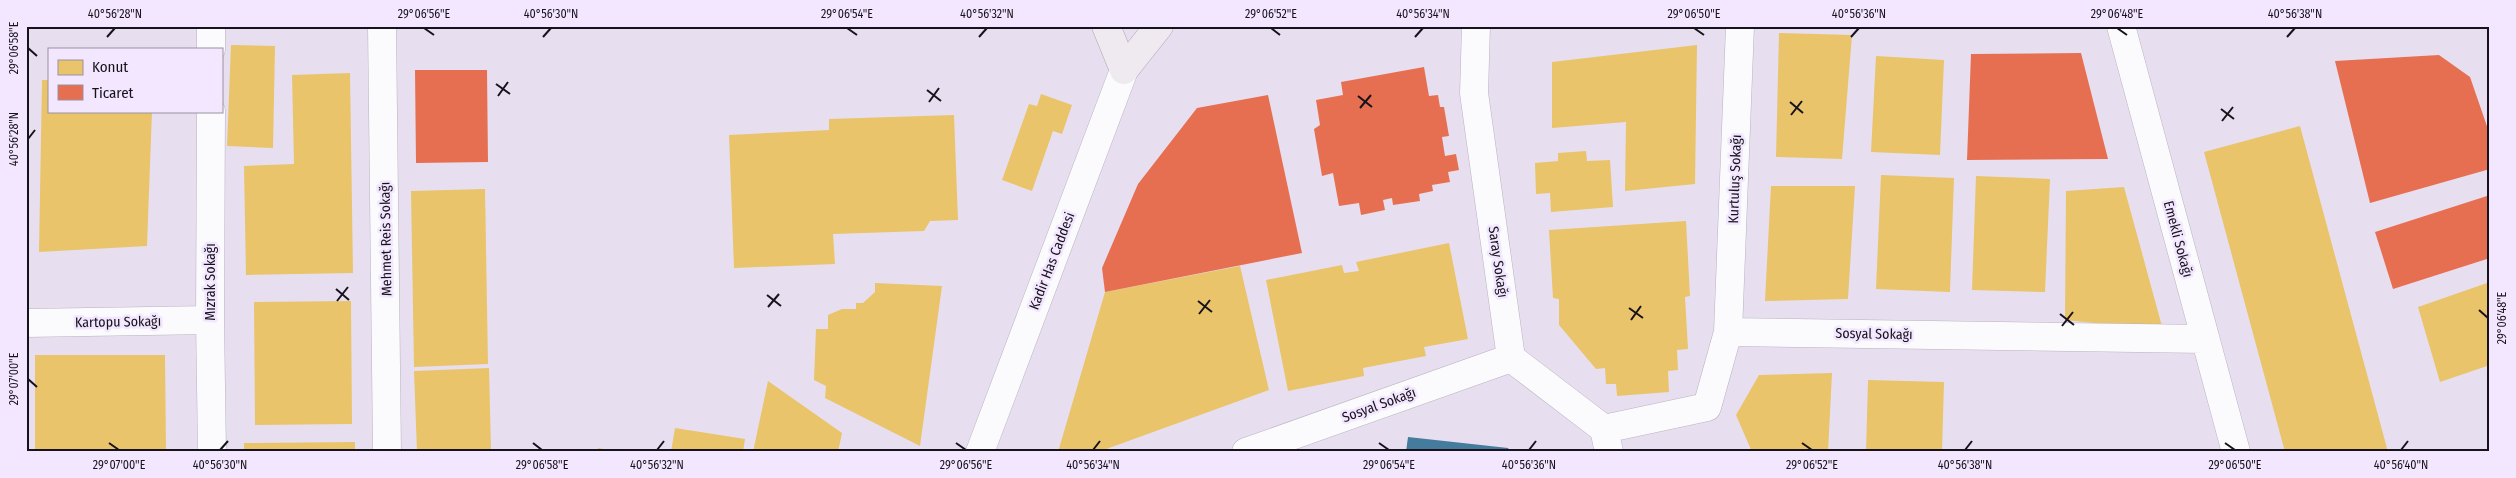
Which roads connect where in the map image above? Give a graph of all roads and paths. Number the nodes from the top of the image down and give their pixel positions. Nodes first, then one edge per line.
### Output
1 (211, 26) edge
2 (382, 26) edge
3 (1106, 26) edge
4 (1159, 26) edge
5 (1476, 26) edge
6 (1740, 26) edge
7 (2121, 26) edge
8 (211, 48) edge
9 (1124, 70) junction
10 (211, 112) edge
11 (210, 320) junction
12 (26, 323) edge
13 (1728, 332) junction
14 (2204, 339) junction
15 (1511, 358) junction
16 (1607, 440) edge
17 (212, 452) edge
18 (387, 452) edge
19 (980, 452) edge
20 (1246, 452) edge
21 (2236, 452) edge

1 - 8 street
2 - 18 street, Mehmet Reis Sokağı
3 - 9 main road
4 - 9 main road
5 - 15 street, Saray Sokağı
6 - 13 street, Kurtuluş Sokağı
7 - 14 street, Emekli Sokağı
9 - 19 street, Kadir Has Caddesi
10 - 11 street, Mızrak Sokağı
11 - 12 street, Kartopu Sokağı
11 - 17 street, Mızrak Sokağı
13 - 14 street, Sosyal Sokağı
13 - 16 street
14 - 21 street, Emekli Sokağı
15 - 16 street
15 - 20 street, Sosyal Sokağı

